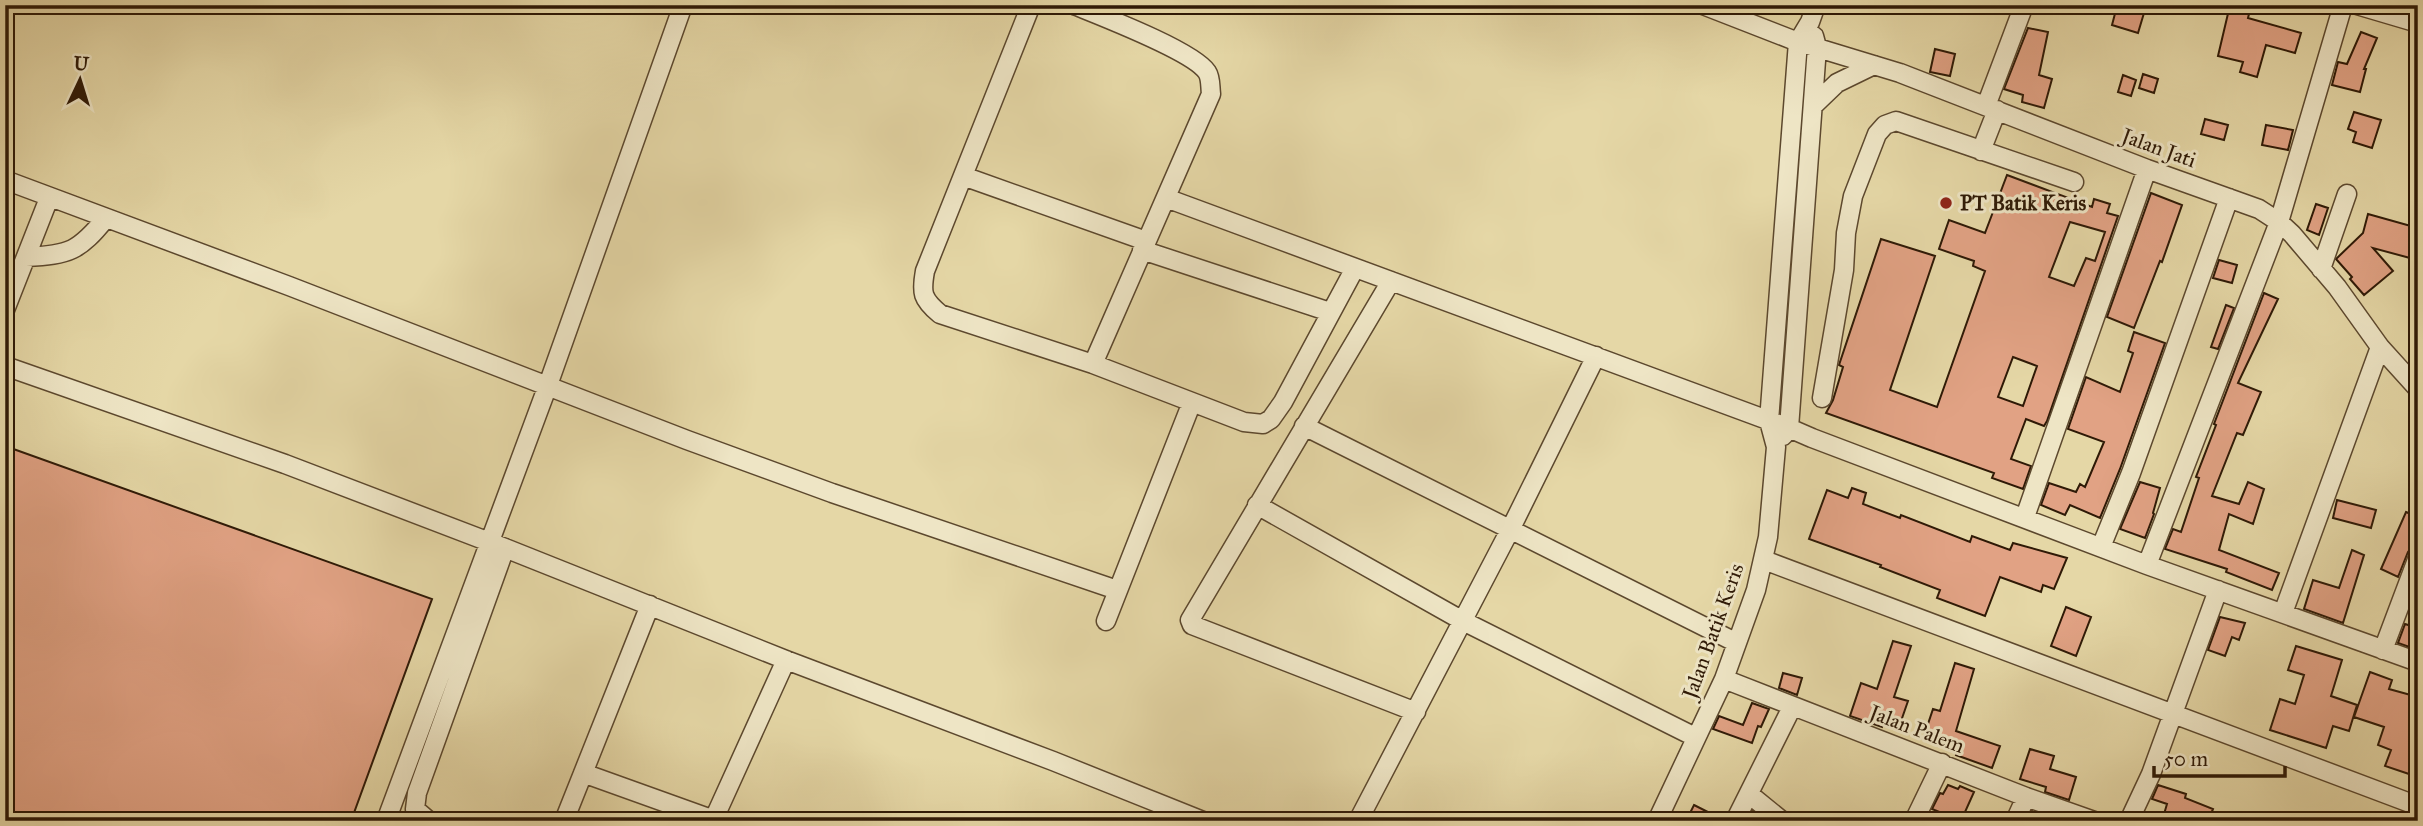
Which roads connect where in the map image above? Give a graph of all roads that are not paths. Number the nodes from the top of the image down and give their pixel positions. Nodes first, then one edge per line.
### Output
1 (682, 5) edge
2 (1031, 5) edge
3 (1074, 5) edge
4 (1703, 5) edge
5 (2024, 5) edge
6 (2343, 5) edge
7 (2357, 5) edge
8 (1813, 14) edge
9 (2418, 23) edge
10 (1797, 42) junction
11 (1817, 47) junction
12 (1874, 65) junction
13 (1813, 106) junction
14 (1992, 108) junction
15 (1982, 151) junction
16 (2147, 169) junction
17 (963, 176) junction
18 (5, 180) edge
19 (2074, 182) dead end
20 (2347, 194) dead end
21 (49, 198) junction
22 (1166, 198) junction
23 (1785, 198) junction
24 (2229, 198) junction
25 (1806, 200) junction
26 (106, 218) junction
27 (2279, 222) junction
28 (1144, 246) junction
29 (26, 257) junction
30 (1355, 268) junction
31 (2321, 268) junction
32 (1391, 281) junction
33 (1777, 302) junction
34 (1798, 304) junction
35 (5, 310) edge
36 (1330, 312) junction
37 (2380, 347) junction
38 (1596, 356) junction
39 (1093, 364) junction
40 (5, 366) edge
41 (548, 385) junction
42 (2418, 389) edge
43 (1822, 398) dead end
44 (1192, 402) junction
45 (1769, 421) junction
46 (1304, 426) junction
47 (1789, 428) junction
48 (1776, 447) junction
49 (1257, 505) junction
50 (2025, 517) junction
51 (1511, 528) junction
52 (498, 545) junction
53 (2101, 547) junction
54 (2418, 557) edge
55 (1764, 560) junction
56 (2147, 565) junction
57 (1117, 590) junction
58 (2218, 590) junction
59 (650, 606) junction
60 (2283, 613) junction
61 (1106, 621) dead end
62 (1462, 621) junction
63 (1737, 643) junction
64 (2383, 650) junction
65 (786, 660) junction
66 (2418, 663) edge
67 (439, 678) junction
68 (1724, 680) junction
69 (457, 684) junction
70 (1792, 707) junction
71 (1416, 712) junction
72 (2173, 715) junction
73 (1695, 737) junction
74 (1942, 763) junction
75 (583, 773) junction
76 (1749, 794) junction
77 (2026, 797) junction
78 (2418, 806) edge
79 (713, 820) edge
80 (1781, 820) edge
81 (386, 821) edge
82 (429, 821) edge
83 (564, 821) edge
84 (1203, 821) edge
85 (1358, 821) edge
86 (1657, 821) edge
87 (1735, 821) edge
88 (1914, 821) edge
89 (2015, 821) edge
90 (2094, 821) edge
91 (2129, 821) edge

1 - 41 street
2 - 17 street
3 - 22 street
4 - 10 street, Jalan Jati
5 - 14 street
6 - 27 street
7 - 9 street
8 - 10 street
8 - 11 street
10 - 11 street, Jalan Jati
10 - 23 street
11 - 12 street, Jalan Jati
11 - 13 street
12 - 13 street
12 - 14 street, Jalan Jati
13 - 25 street
14 - 15 street
14 - 16 street, Jalan Jati
15 - 19 street
15 - 43 street
16 - 24 street, Jalan Jati
16 - 50 street
17 - 28 street
17 - 39 street
18 - 21 street
20 - 31 street
21 - 26 street
21 - 29 street
22 - 28 street
22 - 30 street
23 - 25 street
23 - 33 street
24 - 27 street, Jalan Jati
24 - 53 street
25 - 34 street
26 - 29 street
26 - 41 street
27 - 31 street, Jalan Jati
27 - 56 street
28 - 36 street
28 - 39 street
29 - 35 street
30 - 32 street
30 - 36 street
31 - 37 street, Jalan Jati
32 - 38 street
32 - 46 street
33 - 34 street
33 - 45 street
34 - 47 street
36 - 44 street
37 - 42 street, Jalan Jati
37 - 60 street
38 - 45 street
38 - 51 street
39 - 44 street
40 - 52 street
41 - 52 street
41 - 57 street
44 - 57 street
45 - 47 street
45 - 48 street
46 - 49 street
46 - 51 street
47 - 48 street
47 - 50 street
48 - 55 street, Jalan Batik Keris
49 - 62 street
49 - 71 street
50 - 53 street
51 - 62 street
51 - 63 street
52 - 59 street
52 - 67 street
52 - 69 street
53 - 56 street
54 - 64 street
55 - 63 street, Jalan Batik Keris
55 - 72 street
56 - 58 street
57 - 61 street
58 - 60 street
58 - 72 street
59 - 65 street
59 - 75 street
60 - 64 street
62 - 71 street
62 - 73 street
63 - 68 street, Jalan Batik Keris
64 - 66 street
65 - 79 street
65 - 84 street
67 - 69 street
67 - 81 street
68 - 70 street, Jalan Palem
68 - 73 street, Jalan Batik Keris
69 - 82 street
70 - 74 street, Jalan Palem
70 - 76 street
71 - 85 street
72 - 78 street
72 - 91 street
73 - 86 street, Jalan Batik Keris
74 - 77 street, Jalan Palem
74 - 88 street
75 - 79 street
75 - 83 street
76 - 80 street
76 - 87 street
77 - 89 street
77 - 90 street, Jalan Palem

